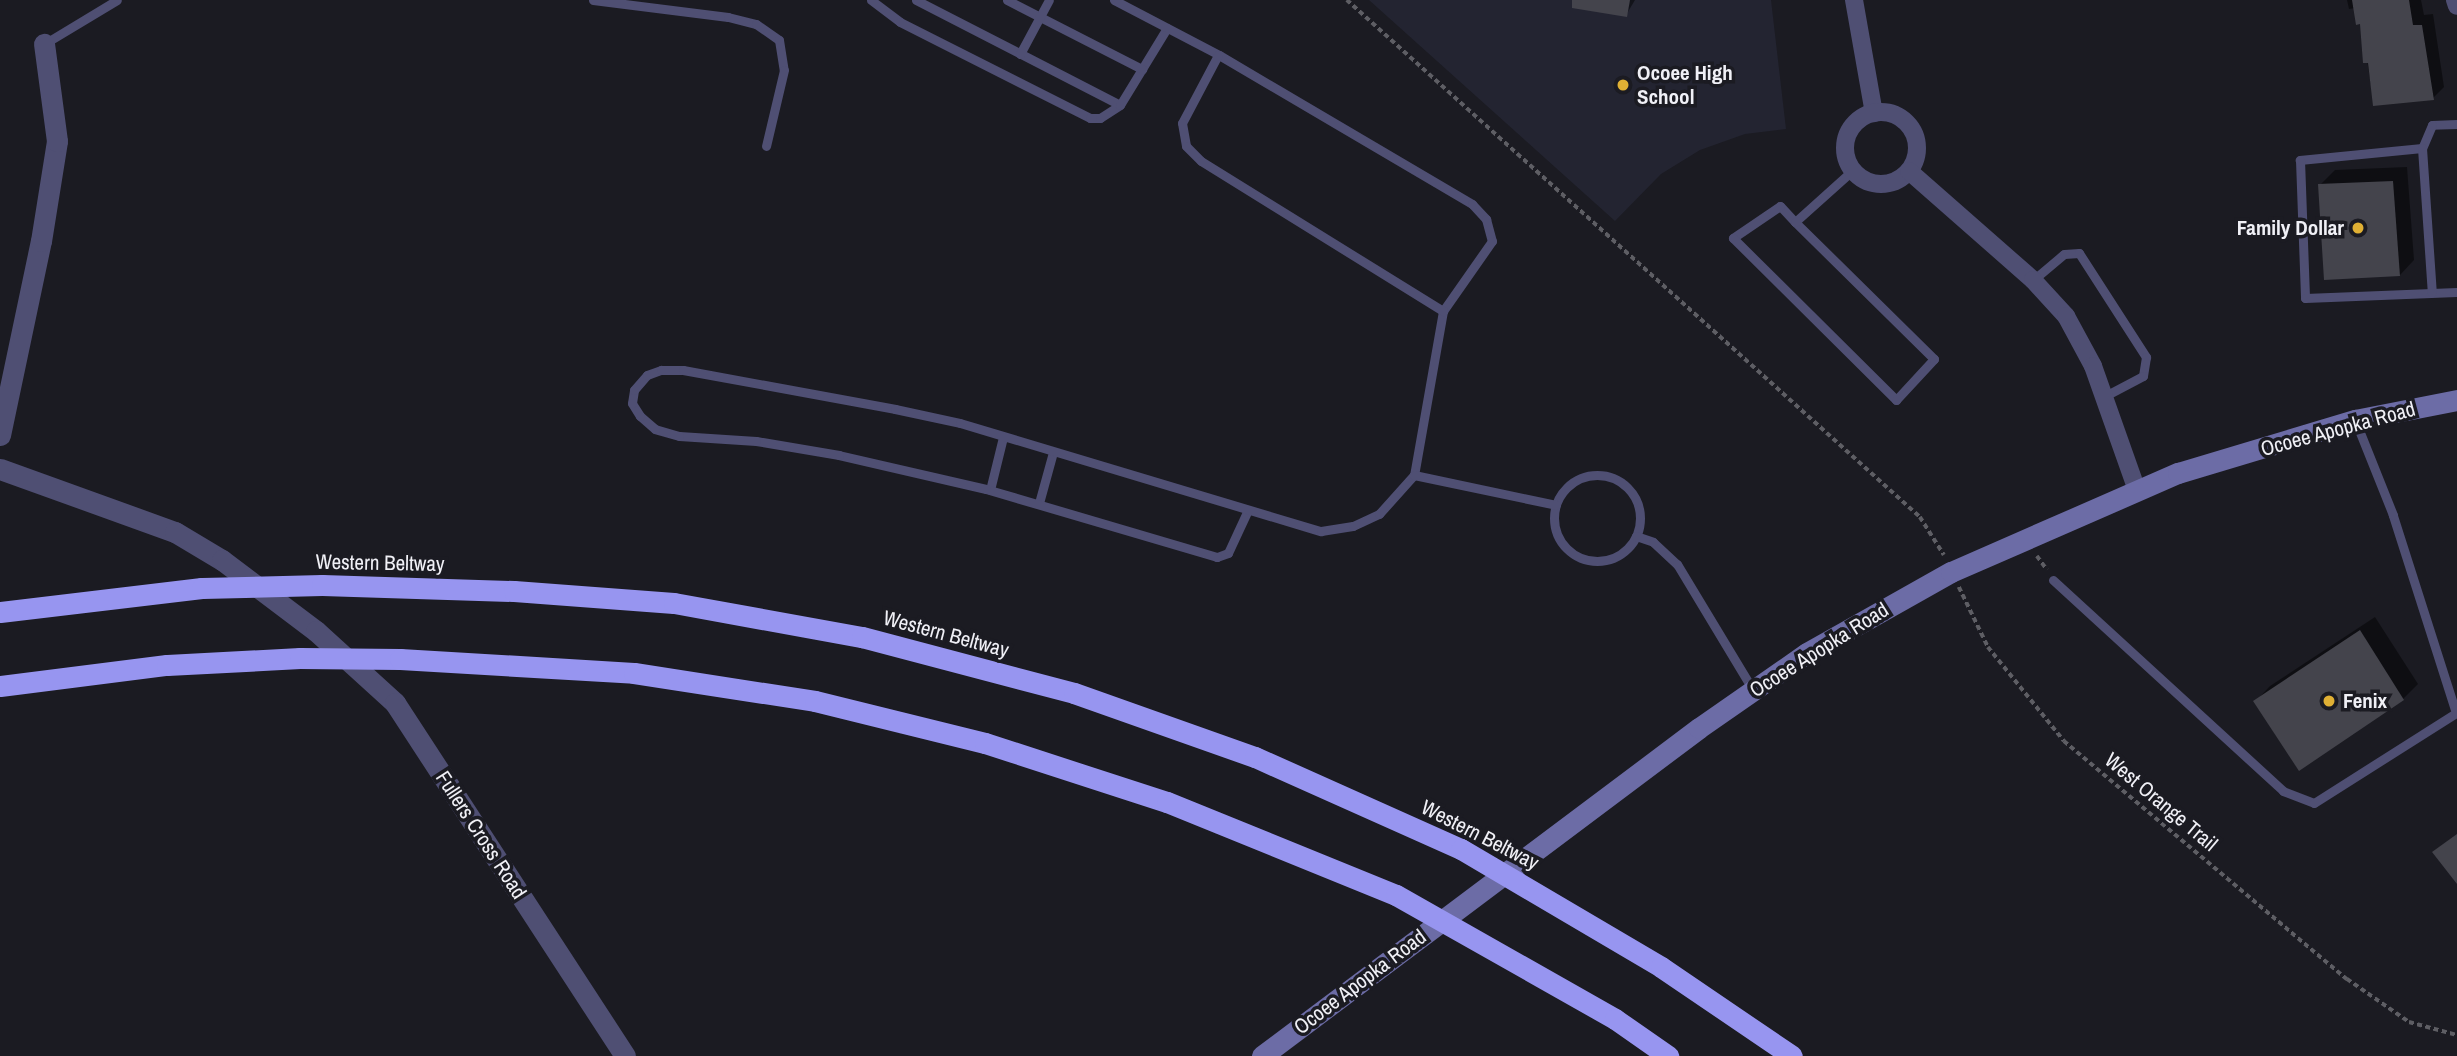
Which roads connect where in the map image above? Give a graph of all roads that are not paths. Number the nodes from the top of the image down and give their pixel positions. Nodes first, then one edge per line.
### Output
1 (117, 0) edge
2 (593, 0) edge
3 (871, 0) edge
4 (916, 0) edge
5 (1007, 0) edge
6 (1049, 0) edge
7 (1114, 0) edge
8 (1854, 0) edge
9 (2455, 0) edge
10 (2457, 6) edge
11 (1040, 17) junction
12 (1167, 28) junction
13 (44, 44) joint
14 (1020, 54) junction
15 (1217, 55) junction
16 (1142, 69) junction
17 (1120, 106) junction
18 (1874, 113) junction
19 (2457, 124) edge
20 (766, 146) dead end
21 (2422, 148) junction
22 (1853, 170) junction
23 (1909, 171) junction
24 (1795, 222) junction
25 (2033, 280) junction
26 (2457, 292) edge
27 (2432, 293) junction
28 (1443, 311) junction
29 (2103, 397) junction
30 (2457, 400) edge
31 (2355, 420) junction
32 (0, 435) edge
33 (1003, 437) junction
34 (1052, 452) junction
35 (0, 469) edge
36 (1414, 475) junction
37 (990, 490) junction
38 (2137, 490) junction
39 (1039, 503) junction
40 (1556, 505) junction
41 (1247, 512) junction
42 (1636, 536) junction
43 (2053, 580) road end
44 (0, 612) edge
45 (0, 686) edge
46 (1753, 690) junction
47 (625, 1056) edge
48 (1262, 1056) edge
49 (1668, 1056) edge
50 (1792, 1056) edge

1 - 13 lane
2 - 20 lane
3 - 17 lane
4 - 14 lane
5 - 11 lane
6 - 11 lane
7 - 12 lane
8 - 18 street
9 - 10 street
11 - 14 lane
11 - 16 lane
12 - 15 lane
12 - 16 lane
13 - 32 street
14 - 17 lane
15 - 28 lane
15 - 28 lane
16 - 17 lane
18 - 22 street
18 - 23 street
19 - 21 lane
21 - 27 lane
21 - 27 lane
22 - 23 street
22 - 24 lane
23 - 25 street
24 - 24 lane
25 - 29 street
25 - 29 lane
26 - 27 lane
28 - 36 lane
29 - 38 street
30 - 31 main road, Ocoee Apopka Road
31 - 38 main road, Ocoee Apopka Road
31 - 43 lane
33 - 34 lane
33 - 37 lane
33 - 37 lane
34 - 39 lane
34 - 41 lane
35 - 47 street, Fullers Cross Road
36 - 40 lane
36 - 41 lane
37 - 39 lane
38 - 46 main road, Ocoee Apopka Road
39 - 41 lane
40 - 42 lane
40 - 42 lane
42 - 46 lane
44 - 50 highway, Western Beltway
45 - 49 highway
46 - 48 main road, Ocoee Apopka Road

